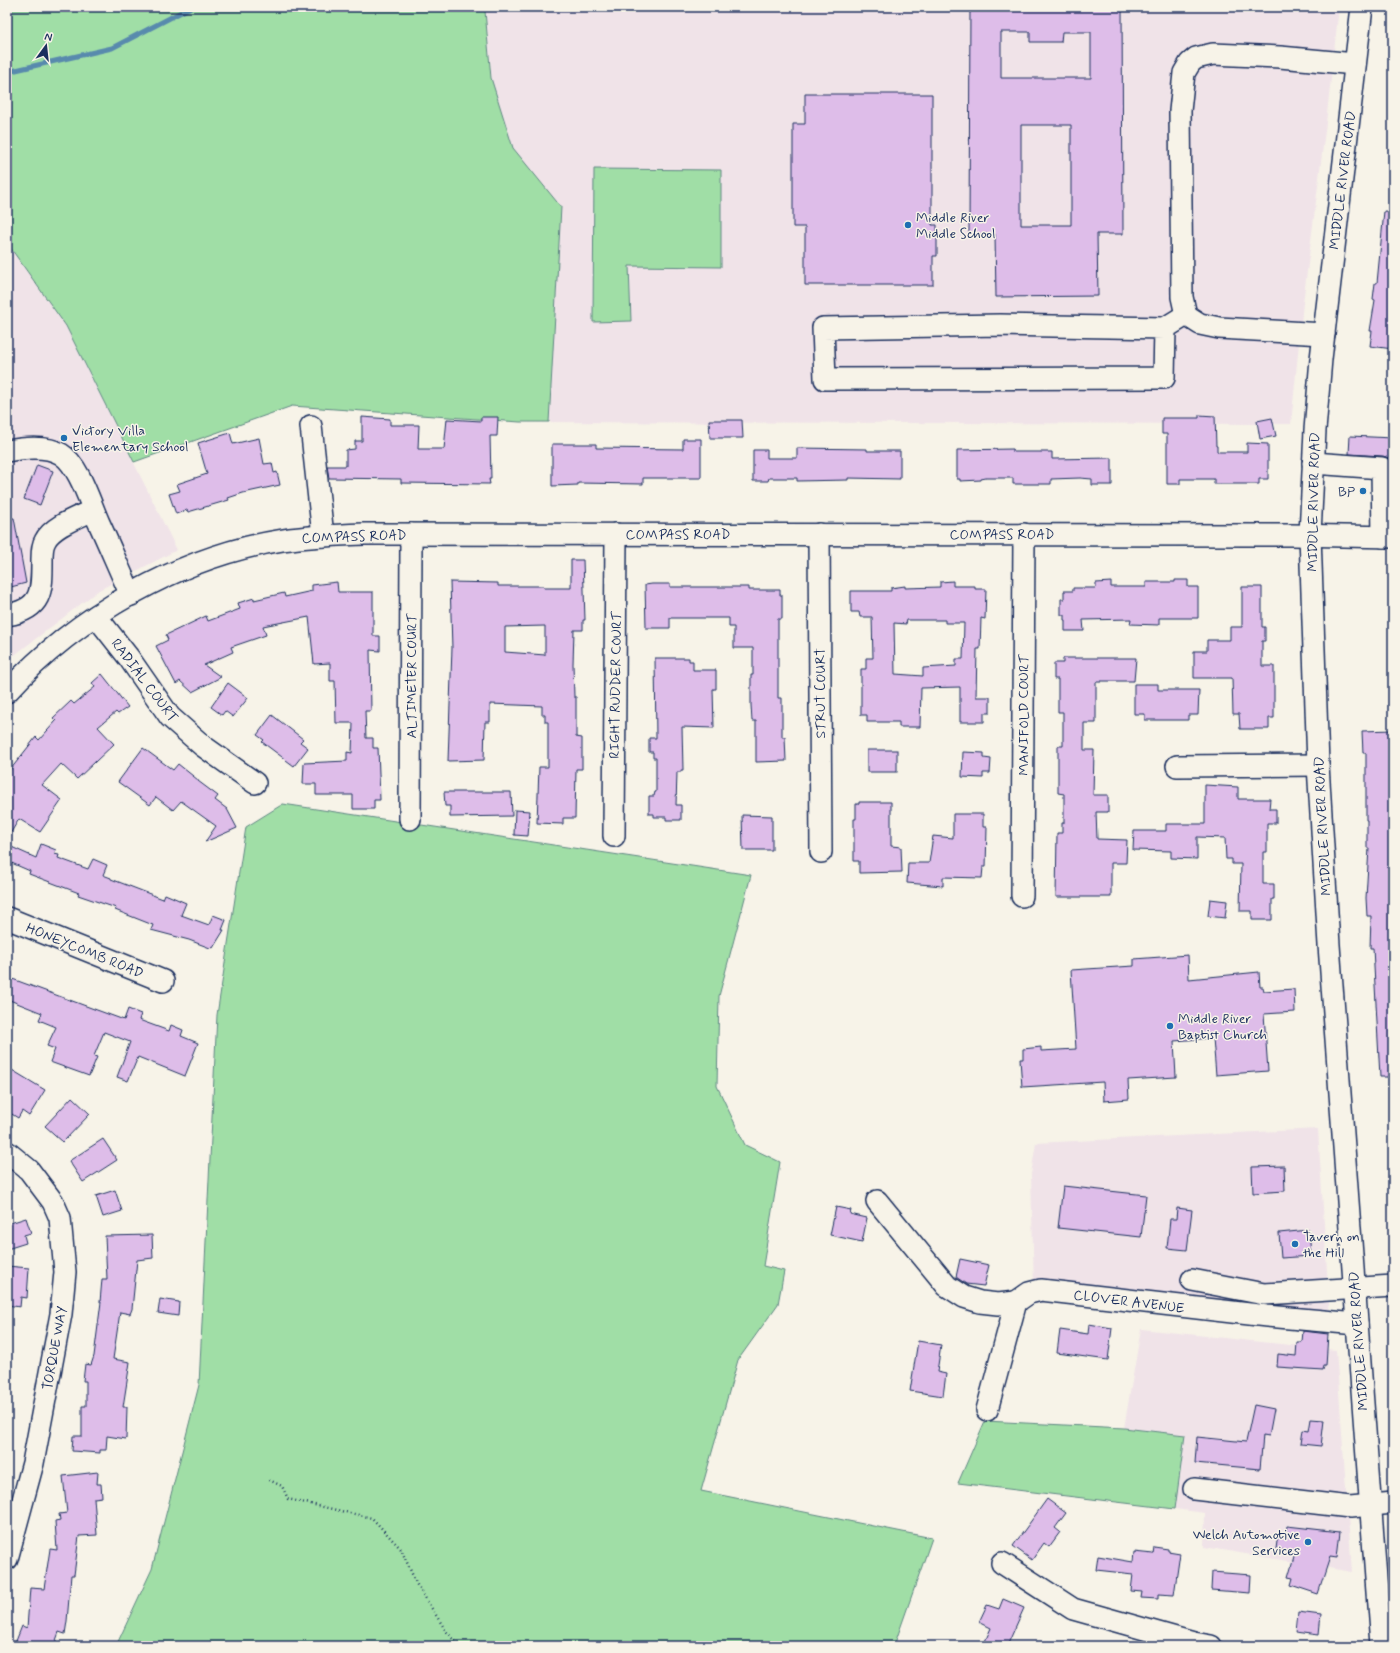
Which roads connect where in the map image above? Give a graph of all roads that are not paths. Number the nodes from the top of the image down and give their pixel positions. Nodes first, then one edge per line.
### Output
1 (1362, 7) edge
2 (1355, 64) junction
3 (1186, 315) junction
4 (1165, 328) junction
5 (1324, 334) junction
6 (311, 426) dead end
7 (7, 451) edge
8 (1313, 463) junction
9 (93, 510) junction
10 (411, 534) junction
11 (616, 534) junction
12 (819, 534) junction
13 (1024, 534) junction
14 (1310, 535) junction
15 (323, 536) junction
16 (1388, 537) edge
17 (131, 595) junction
18 (7, 615) edge
19 (96, 616) junction
20 (7, 692) edge
21 (1318, 765) junction
22 (1177, 766) dead end
23 (255, 783) dead end
24 (410, 819) dead end
25 (614, 836) dead end
26 (821, 852) dead end
27 (1022, 896) dead end
28 (7, 918) edge
29 (163, 981) dead end
30 (7, 1152) edge
31 (877, 1201) dead end
32 (1192, 1280) dead end
33 (1393, 1286) edge
34 (1354, 1289) junction
35 (1016, 1302) junction
36 (1357, 1324) junction
37 (987, 1410) dead end
38 (1194, 1489) dead end
39 (1393, 1503) edge
40 (1371, 1505) junction
41 (7, 1559) edge
42 (1002, 1562) dead end
43 (1386, 1611) edge
44 (1211, 1646) edge
45 (1381, 1646) edge

1 - 2 street, MIDDLE RIVER ROAD
2 - 3 street
2 - 5 street, MIDDLE RIVER ROAD
3 - 4 street
3 - 5 street
4 - 4 street
5 - 8 street, MIDDLE RIVER ROAD
6 - 15 street
7 - 9 street
8 - 14 street, MIDDLE RIVER ROAD
8 - 16 street
9 - 17 street
9 - 18 street
10 - 11 street, COMPASS ROAD
10 - 15 street, COMPASS ROAD
10 - 24 street, ALTIMETER COURT
11 - 12 street, COMPASS ROAD
11 - 25 street, RIGHT RUDDER COURT
12 - 13 street, COMPASS ROAD
12 - 26 street, STRUT COURT
13 - 14 street, COMPASS ROAD
13 - 27 street, MANIFOLD COURT
14 - 16 street, COMPASS ROAD
14 - 21 street, MIDDLE RIVER ROAD
15 - 17 street, COMPASS ROAD
17 - 19 street, COMPASS ROAD
19 - 20 street, COMPASS ROAD
19 - 23 street, RADIAL COURT
21 - 22 street
21 - 34 street, MIDDLE RIVER ROAD
28 - 29 street, HONEYCOMB ROAD
30 - 41 street, TORQUE WAY
31 - 35 street
32 - 34 street
33 - 34 street
34 - 36 street, MIDDLE RIVER ROAD
35 - 36 street, CLOVER AVENUE
35 - 37 street
36 - 40 street, MIDDLE RIVER ROAD
38 - 40 street
39 - 40 street
40 - 43 street, MIDDLE RIVER ROAD
42 - 44 street
43 - 45 street, MIDDLE RIVER ROAD

